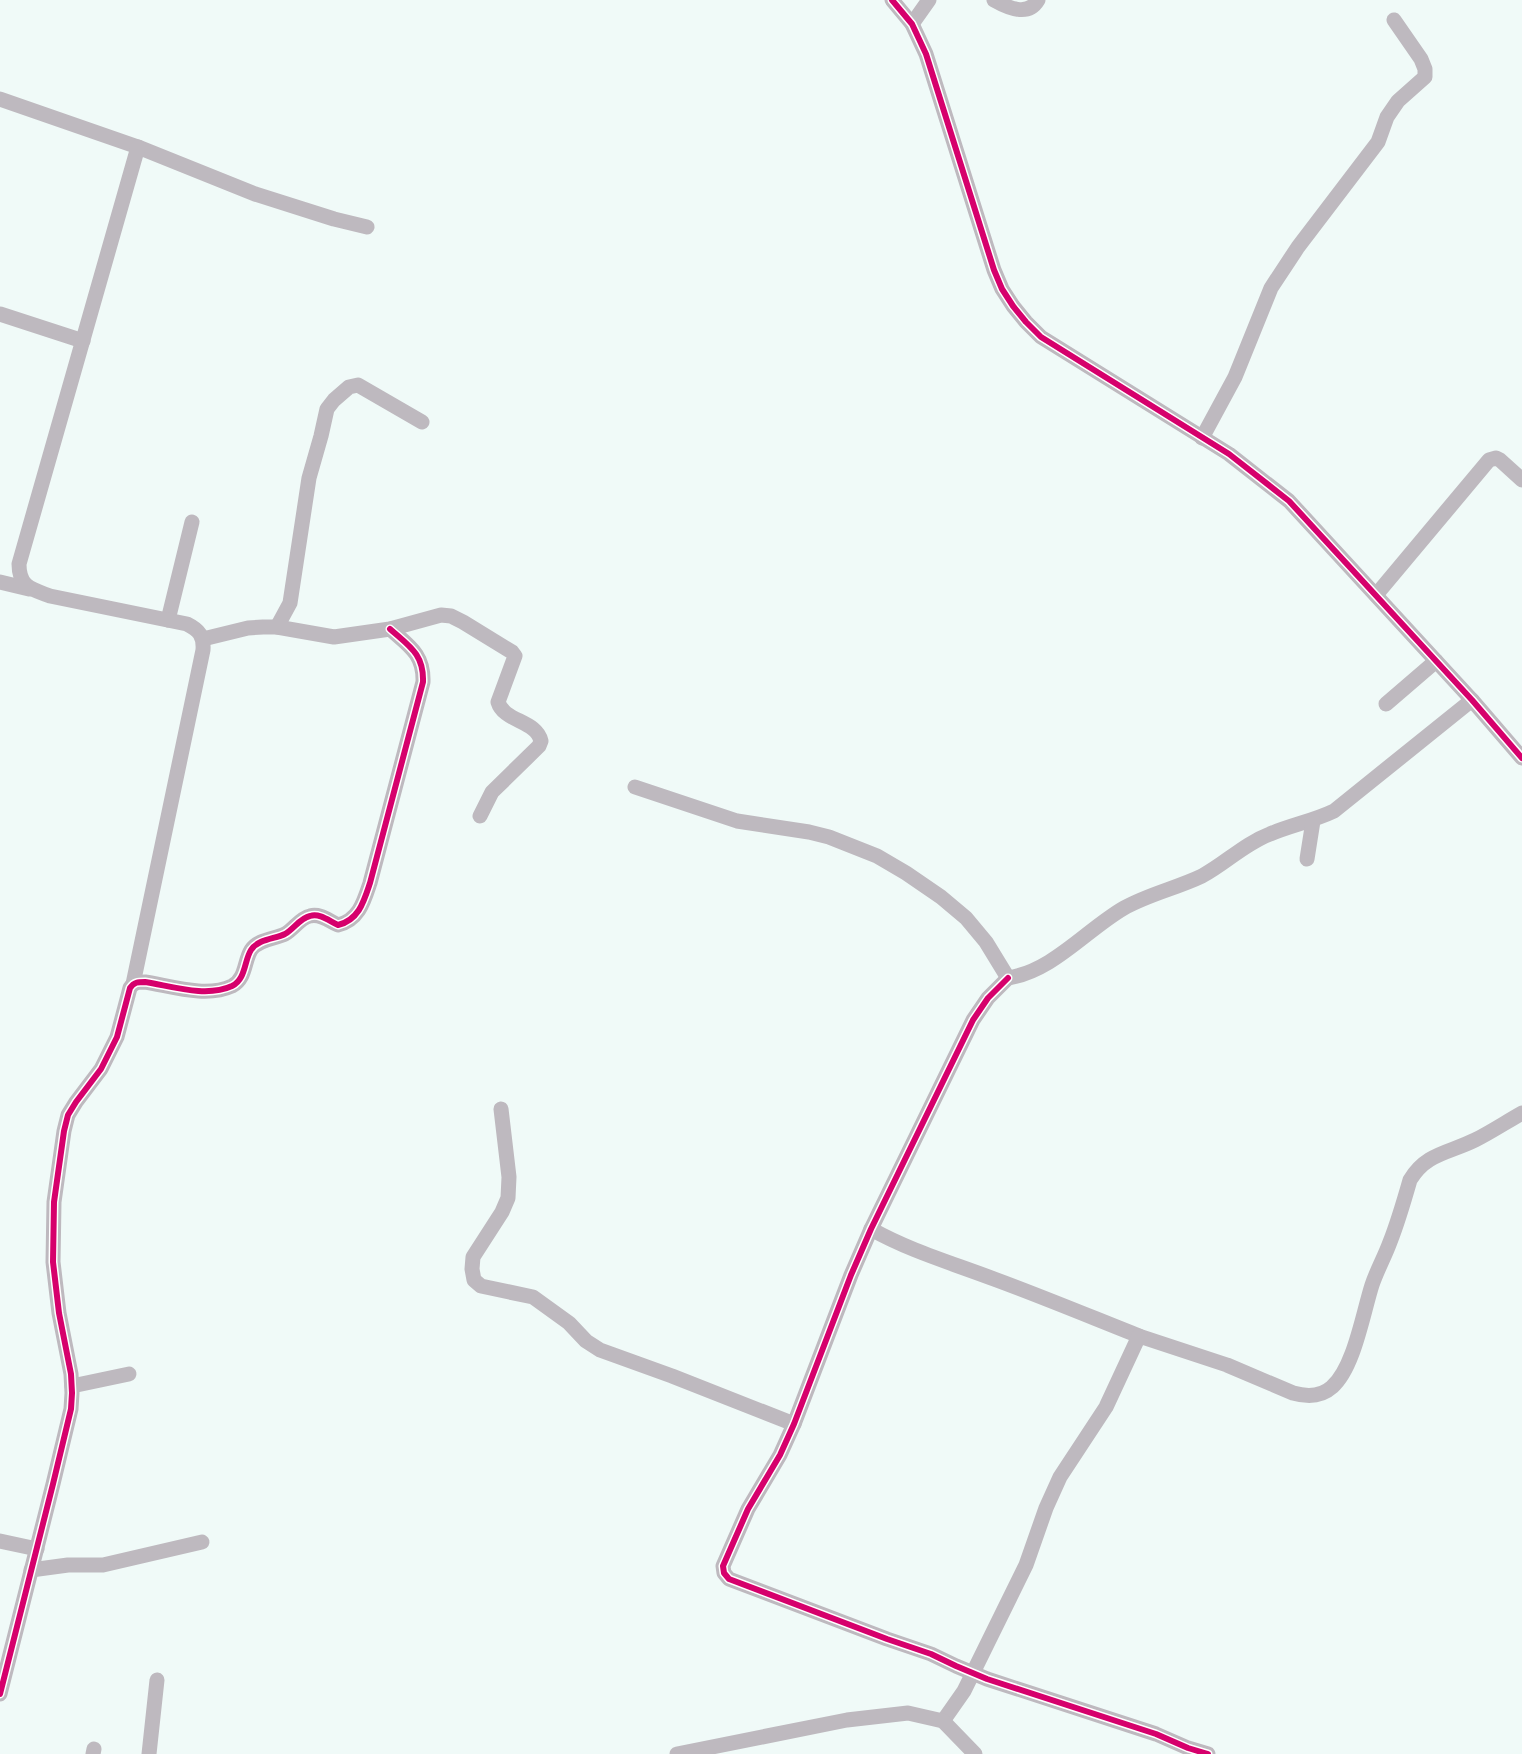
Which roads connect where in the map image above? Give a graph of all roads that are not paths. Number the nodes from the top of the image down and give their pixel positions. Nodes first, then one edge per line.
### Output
1 (892, 0) edge
2 (929, 0) edge
3 (994, 0) edge
4 (1038, 0) edge
5 (1394, 20) dead end
6 (912, 24) junction
7 (0, 99) edge
8 (138, 147) junction
9 (367, 227) dead end
10 (0, 314) edge
11 (83, 341) junction
12 (422, 422) dead end
13 (1202, 438) junction
14 (1522, 480) edge
15 (192, 522) dead end
16 (0, 582) edge
17 (29, 588) junction
18 (1376, 595) junction
19 (168, 620) junction
20 (276, 627) junction
21 (390, 629) junction
22 (203, 639) junction
23 (1436, 661) junction
24 (1472, 700) junction
25 (1386, 704) dead end
26 (1522, 758) edge
27 (635, 787) dead end
28 (480, 816) dead end
29 (1313, 821) junction
30 (1307, 859) dead end
31 (1008, 978) junction
32 (133, 984) junction
33 (501, 1109) dead end
34 (1522, 1113) edge
35 (871, 1229) junction
36 (1139, 1336) junction
37 (129, 1374) dead end
38 (72, 1386) junction
39 (794, 1424) junction
40 (0, 1541) edge
41 (202, 1542) dead end
42 (37, 1549) junction
43 (31, 1570) junction
44 (972, 1673) junction
45 (157, 1680) dead end
46 (0, 1694) edge
47 (944, 1722) junction
48 (149, 1754) edge
49 (677, 1754) edge
50 (975, 1754) edge
51 (1208, 1754) edge

1 - 6 street
2 - 6 street
3 - 4 street
5 - 13 street
6 - 13 street
7 - 8 street
8 - 9 street
8 - 11 street
10 - 11 street
11 - 17 street
12 - 20 street
13 - 18 street
14 - 18 street
15 - 19 street
16 - 17 street
17 - 19 street
18 - 23 street
19 - 22 street
20 - 21 street
20 - 22 street
21 - 28 street
21 - 32 street
22 - 32 street
23 - 24 street
23 - 25 street
24 - 26 street
24 - 29 street
27 - 31 street
29 - 30 street
29 - 31 street
31 - 35 street
32 - 38 street
33 - 39 street
34 - 36 street
35 - 36 street
35 - 39 street
36 - 44 street
37 - 38 street
38 - 42 street
39 - 44 street
40 - 42 street
41 - 43 street
42 - 43 street
43 - 46 street
44 - 47 street
44 - 51 street
45 - 48 street
47 - 49 street
47 - 50 street

